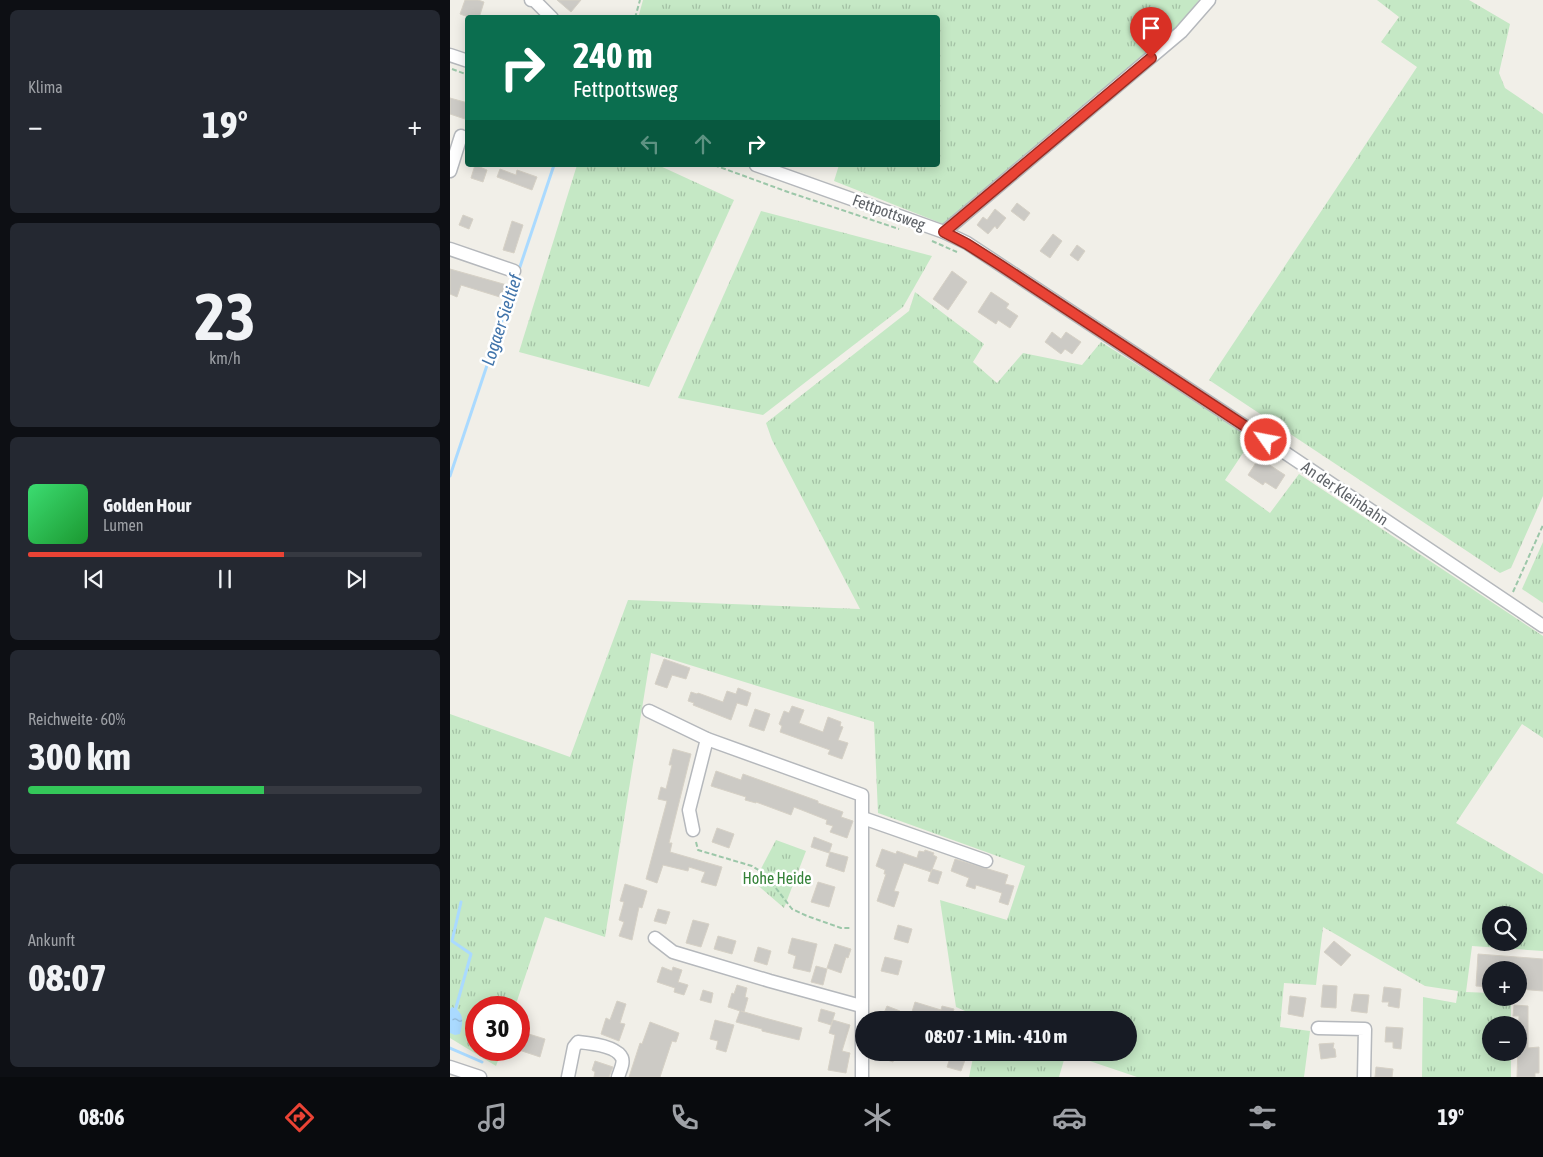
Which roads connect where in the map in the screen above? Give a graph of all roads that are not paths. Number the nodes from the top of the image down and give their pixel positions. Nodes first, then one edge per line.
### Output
1 (534, 0) edge
2 (1209, 0) edge
3 (549, 15) edge
4 (450, 54) edge
5 (465, 60) edge
6 (460, 136) edge
7 (762, 167) edge
8 (450, 171) edge
9 (944, 232) junction
10 (450, 250) edge
11 (514, 271) dead end
12 (1543, 626) edge
13 (650, 711) dead end
14 (708, 739) junction
15 (863, 818) junction
16 (692, 830) road end
17 (986, 861) dead end
18 (655, 938) dead end
19 (862, 1006) junction
20 (862, 1011) edge
21 (1318, 1028) dead end
22 (862, 1061) edge
23 (450, 1067) edge
24 (480, 1077) edge
25 (568, 1077) edge
26 (618, 1077) edge
27 (862, 1077) edge
28 (1364, 1077) edge

1 - 3 street
2 - 9 street, Fettpottsweg
4 - 5 street
6 - 8 street
7 - 9 street, Fettpottsweg
9 - 12 street, An der Kleinbahn
10 - 11 street
13 - 14 street
14 - 15 street
14 - 16 street
15 - 17 street
15 - 19 street
18 - 19 street
19 - 20 street
21 - 28 street
22 - 27 street
23 - 24 street
25 - 26 street

